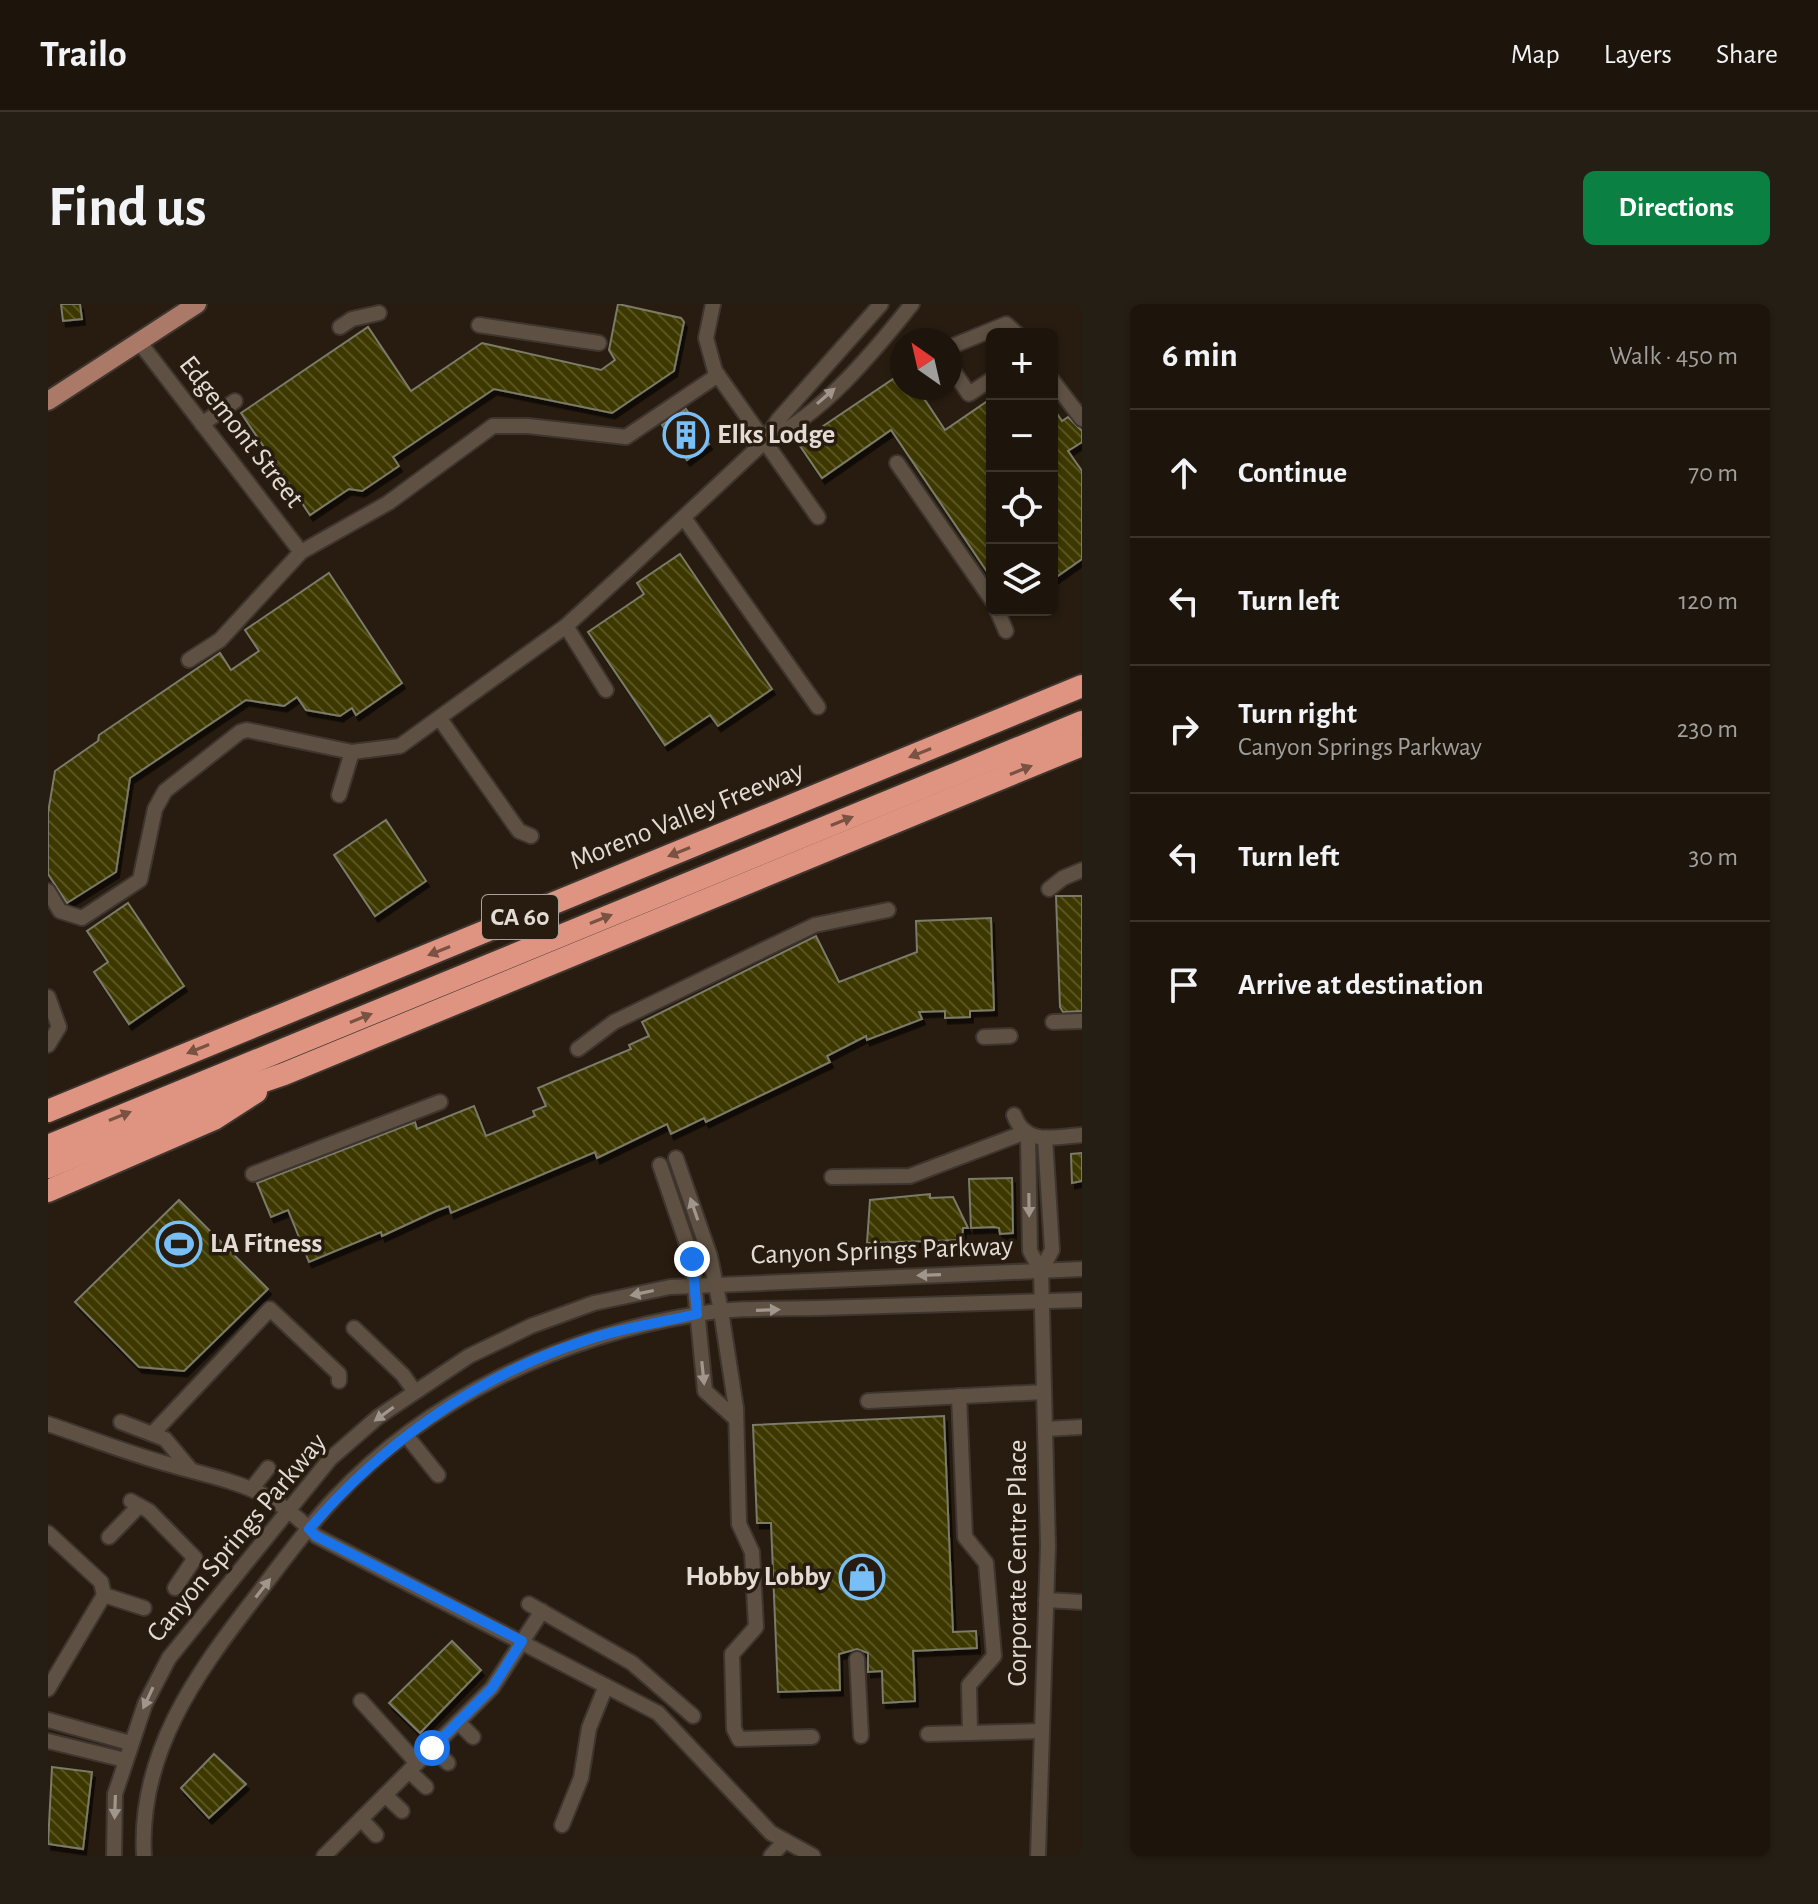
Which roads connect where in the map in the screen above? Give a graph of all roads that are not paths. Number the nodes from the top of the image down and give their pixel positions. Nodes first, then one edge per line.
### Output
1 (197, 304) edge
2 (358, 304) edge
3 (713, 304) edge
4 (881, 304) edge
5 (912, 304) edge
6 (479, 325) dead end
7 (340, 327) dead end
8 (986, 332) edge
9 (962, 342) edge
10 (140, 343) junction
11 (599, 343) dead end
12 (718, 375) junction
13 (986, 383) edge
14 (962, 384) edge
15 (1058, 388) edge
16 (48, 401) edge
17 (235, 401) dead end
18 (1082, 419) edge
19 (202, 424) junction
20 (764, 442) junction
21 (897, 463) dead end
22 (818, 517) dead end
23 (684, 518) junction
24 (301, 552) junction
25 (986, 591) edge
26 (1000, 616) edge
27 (566, 626) junction
28 (1006, 631) dead end
29 (189, 660) dead end
30 (1082, 686) edge
31 (606, 690) dead end
32 (818, 707) dead end
33 (440, 719) junction
34 (1082, 722) edge
35 (1082, 745) edge
36 (352, 752) junction
37 (339, 795) dead end
38 (531, 836) dead end
39 (1082, 870) edge
40 (1049, 889) dead end
41 (48, 891) edge
42 (888, 910) dead end
43 (48, 997) edge
44 (1082, 1021) edge
45 (1053, 1022) dead end
46 (1010, 1036) dead end
47 (984, 1037) dead end
48 (48, 1045) edge
49 (578, 1049) dead end
50 (284, 1074) junction
51 (440, 1102) dead end
52 (48, 1111) edge
53 (1014, 1115) dead end
54 (1026, 1134) junction
55 (1082, 1135) edge
56 (1045, 1138) junction
57 (48, 1146) edge
58 (676, 1158) dead end
59 (660, 1165) dead end
60 (48, 1167) edge
61 (253, 1174) dead end
62 (832, 1177) dead end
63 (48, 1191) edge
64 (1082, 1269) edge
65 (1041, 1271) junction
66 (715, 1283) junction
67 (694, 1285) junction
68 (1082, 1300) edge
69 (1040, 1302) junction
70 (721, 1311) junction
71 (697, 1314) junction
72 (354, 1328) dead end
73 (339, 1381) dead end
74 (415, 1392) junction
75 (1044, 1392) junction
76 (959, 1396) junction
77 (868, 1401) dead end
78 (736, 1419) junction
79 (121, 1422) dead end
80 (48, 1424) edge
81 (1082, 1427) edge
82 (1045, 1429) junction
83 (154, 1432) junction
84 (406, 1435) junction
85 (268, 1468) dead end
86 (191, 1470) junction
87 (438, 1475) dead end
88 (253, 1487) junction
89 (288, 1509) junction
90 (309, 1529) junction
91 (48, 1533) edge
92 (109, 1537) dead end
93 (175, 1588) dead end
94 (104, 1595) junction
95 (1046, 1600) junction
96 (1082, 1602) edge
97 (529, 1604) dead end
98 (144, 1608) dead end
99 (542, 1611) junction
100 (522, 1641) junction
101 (857, 1659) dead end
102 (647, 1676) junction
103 (606, 1686) junction
104 (48, 1689) edge
105 (631, 1699) junction
106 (361, 1701) dead end
107 (693, 1716) dead end
108 (48, 1720) edge
109 (458, 1722) junction
110 (1042, 1731) junction
111 (970, 1733) junction
112 (928, 1734) dead end
113 (861, 1736) dead end
114 (473, 1737) dead end
115 (812, 1737) dead end
116 (48, 1741) edge
117 (130, 1743) junction
118 (432, 1748) junction
119 (125, 1760) junction
120 (448, 1763) dead end
121 (413, 1767) junction
122 (426, 1787) dead end
123 (385, 1795) junction
124 (402, 1811) dead end
125 (361, 1819) junction
126 (562, 1825) dead end
127 (376, 1835) dead end
128 (785, 1841) junction
129 (332, 1853) edge
130 (810, 1855) edge
131 (114, 1856) edge
132 (144, 1856) edge
133 (771, 1856) edge
134 (1038, 1856) edge

1 - 10 main road
2 - 7 street
3 - 12 street
4 - 20 street
20 -> 5 street
6 - 11 street
8 - 9 street
10 - 16 main road
10 - 19 street, Edgemont Street
12 - 20 street
12 - 24 street
13 - 14 street
15 - 18 street
17 - 19 street
19 - 24 street, Edgemont Street
20 - 22 street
20 - 23 street
21 - 25 street
23 - 27 street
23 - 32 street
24 - 29 street
26 - 28 street
27 - 31 street
27 - 33 street
30 -> 52 highway, Moreno Valley Freeway / CA 60
33 - 36 street
33 - 38 street
57 -> 34 highway
50 -> 35 highway, CA 60
36 - 37 street
36 - 41 street
39 - 40 street
42 - 49 street
43 - 48 street
44 - 45 street
46 - 47 street
50 - 60 highway, CA 60
50 - 63 highway
51 - 61 street
53 - 54 street
54 - 56 street
54 - 62 street
54 -> 65 street
55 - 56 street
56 - 65 street
66 -> 58 street
59 - 67 street
64 - 65 street, Canyon Springs Parkway
65 -> 66 street, Canyon Springs Parkway
65 - 69 street, Corporate Centre Place
66 - 67 street, Canyon Springs Parkway
66 - 70 street
67 - 71 street
67 -> 74 street, Canyon Springs Parkway
68 - 69 street, Canyon Springs Parkway
70 -> 69 street, Canyon Springs Parkway
69 - 75 street, Corporate Centre Place
70 - 71 street, Canyon Springs Parkway
70 - 78 street
71 -> 78 street
71 - 84 street, Canyon Springs Parkway
72 - 74 street
73 - 83 street
74 -> 89 street, Canyon Springs Parkway
75 - 76 street
75 - 82 street, Corporate Centre Place
76 - 77 street
76 - 111 street
78 - 115 street
79 - 83 street
80 - 86 street
81 - 82 street
82 - 95 street, Corporate Centre Place
83 - 86 street
84 - 87 street
84 - 90 street, Canyon Springs Parkway
85 - 88 street
86 - 88 street
88 - 89 street
89 - 90 street
89 -> 117 street, Canyon Springs Parkway
90 - 100 street
132 -> 90 street, Canyon Springs Parkway
91 - 94 street
92 - 93 street
94 - 98 street
94 - 104 street
95 - 96 street
95 - 110 street, Corporate Centre Place
97 - 99 street
99 - 100 street
99 - 102 street
100 - 103 street
100 - 109 street
101 - 113 street
102 - 105 street
102 - 107 street
103 - 105 street
103 - 126 street
105 - 128 street
106 - 121 street
108 - 117 street
109 - 114 street
109 - 118 street
110 - 111 street
110 - 134 street, Corporate Centre Place
111 - 112 street
116 - 119 street
117 - 119 street, Canyon Springs Parkway
118 - 120 street
118 - 121 street
119 -> 131 street, Canyon Springs Parkway
121 - 122 street
121 - 123 street
123 - 124 street
123 - 125 street
125 - 127 street
125 - 129 street
128 - 130 street
128 - 133 street

